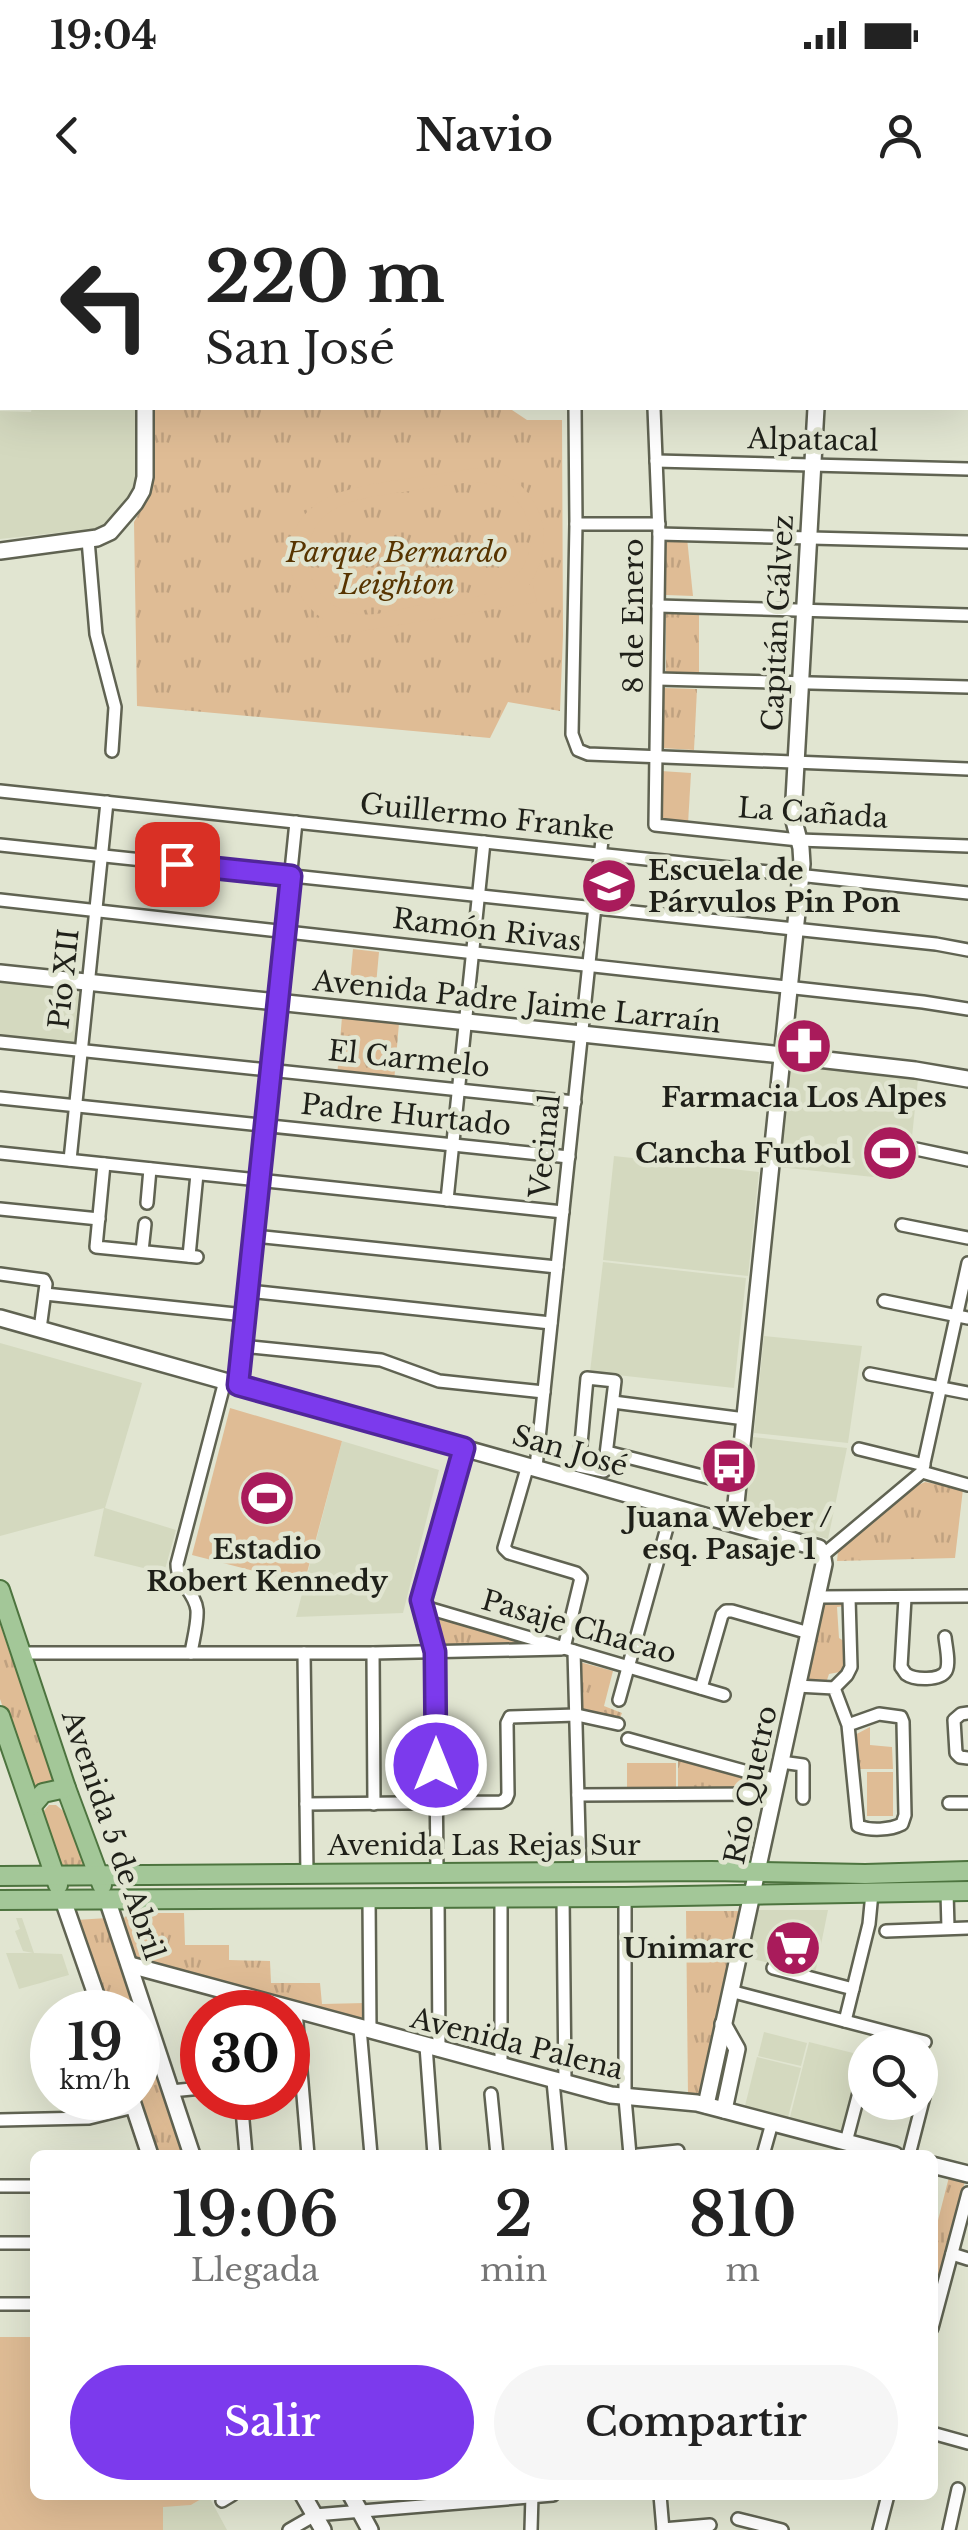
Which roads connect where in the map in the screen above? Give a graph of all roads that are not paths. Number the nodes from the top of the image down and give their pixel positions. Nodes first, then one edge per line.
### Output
1 (145, 410) edge
2 (574, 410) edge
3 (654, 410) edge
4 (816, 410) edge
5 (656, 461) junction
6 (812, 464) junction
7 (968, 468) edge
8 (576, 524) junction
9 (659, 529) junction
10 (808, 538) junction
11 (88, 540) junction
12 (968, 542) edge
13 (0, 551) edge
14 (658, 606) junction
15 (804, 610) junction
16 (968, 616) edge
17 (658, 679) junction
18 (800, 683) junction
19 (968, 688) edge
20 (112, 751) dead end
21 (656, 756) junction
22 (795, 762) junction
23 (968, 769) edge
24 (0, 791) edge
25 (107, 802) junction
26 (296, 822) junction
27 (655, 825) joint
28 (603, 830) dead end
29 (799, 840) junction
30 (484, 842) junction
31 (0, 845) edge
32 (968, 846) edge
33 (601, 854) junction
34 (102, 856) junction
35 (801, 875) junction
36 (291, 876) junction
37 (968, 893) edge
38 (478, 896) junction
39 (0, 900) edge
40 (595, 908) junction
41 (96, 911) junction
42 (796, 929) junction
43 (285, 931) junction
44 (968, 950) edge
45 (472, 954) junction
46 (589, 967) junction
47 (0, 974) edge
48 (88, 982) junction
49 (789, 988) junction
50 (278, 1002) junction
51 (968, 1009) edge
52 (465, 1022) junction
53 (582, 1034) junction
54 (0, 1042) edge
55 (81, 1050) junction
56 (782, 1055) junction
57 (271, 1070) junction
58 (968, 1079) edge
59 (458, 1090) junction
60 (0, 1098) edge
61 (575, 1102) junction
62 (76, 1106) junction
63 (265, 1125) junction
64 (453, 1145) junction
65 (916, 1149) dead end
66 (0, 1153) edge
67 (569, 1157) junction
68 (70, 1160) junction
69 (968, 1160) edge
70 (104, 1164) junction
71 (150, 1169) junction
72 (198, 1174) junction
73 (260, 1180) junction
74 (447, 1200) junction
75 (147, 1203) dead end
76 (0, 1209) edge
77 (563, 1212) junction
78 (99, 1219) junction
79 (145, 1224) dead end
80 (902, 1225) dead end
81 (254, 1236) junction
82 (968, 1238) edge
83 (142, 1252) junction
84 (968, 1263) edge
85 (557, 1267) junction
86 (0, 1274) edge
87 (248, 1291) junction
88 (44, 1294) junction
89 (884, 1301) dead end
90 (246, 1316) junction
91 (962, 1317) edge
92 (0, 1318) edge
93 (552, 1323) junction
94 (40, 1329) junction
95 (242, 1346) junction
96 (870, 1374) dead end
97 (232, 1383) junction
98 (940, 1387) junction
99 (544, 1392) junction
100 (968, 1393) edge
101 (613, 1402) junction
102 (745, 1419) junction
103 (464, 1448) junction
104 (859, 1450) dead end
105 (607, 1452) junction
106 (532, 1466) junction
107 (923, 1468) junction
108 (738, 1485) junction
109 (968, 1485) edge
110 (673, 1506) junction
111 (734, 1523) junction
112 (823, 1556) junction
113 (0, 1590) edge
114 (968, 1596) edge
115 (816, 1598) junction
116 (849, 1598) junction
117 (905, 1598) junction
118 (421, 1606) junction
119 (809, 1633) junction
120 (946, 1637) dead end
121 (569, 1650) junction
122 (435, 1652) junction
123 (21, 1653) junction
124 (191, 1653) junction
125 (304, 1653) junction
126 (373, 1653) junction
127 (628, 1667) junction
128 (798, 1686) junction
129 (701, 1688) junction
130 (834, 1688) junction
131 (724, 1694) dead end
132 (619, 1700) dead end
133 (968, 1714) edge
134 (577, 1715) junction
135 (0, 1716) edge
136 (618, 1724) dead end
137 (848, 1725) junction
138 (628, 1739) dead end
139 (968, 1758) edge
140 (781, 1762) junction
141 (9, 1768) edge
142 (776, 1787) junction
143 (66, 1788) junction
144 (578, 1795) junction
145 (803, 1798) dead end
146 (437, 1803) junction
147 (949, 1803) dead end
148 (968, 1803) edge
149 (306, 1804) junction
150 (374, 1804) junction
151 (32, 1806) junction
152 (968, 1871) edge
153 (758, 1872) junction
154 (580, 1873) junction
155 (306, 1874) junction
156 (437, 1874) junction
157 (99, 1875) junction
158 (0, 1876) edge
159 (55, 1876) junction
160 (947, 1892) junction
161 (968, 1892) edge
162 (872, 1893) junction
163 (752, 1895) junction
164 (626, 1896) junction
165 (500, 1897) junction
166 (563, 1897) junction
167 (369, 1898) junction
168 (438, 1898) junction
169 (107, 1899) junction
170 (0, 1900) edge
171 (64, 1900) junction
172 (948, 1928) junction
173 (968, 1928) edge
174 (886, 1930) dead end
175 (130, 1965) junction
176 (773, 1968) dead end
177 (853, 1989) junction
178 (95, 1990) edge
179 (222, 1990) edge
180 (730, 1991) junction
181 (310, 2015) edge
182 (846, 2021) junction
183 (724, 2024) junction
184 (365, 2030) junction
185 (880, 2030) edge
186 (432, 2048) junction
187 (501, 2067) junction
188 (559, 2082) junction
189 (180, 2090) edge
190 (171, 2091) junction
191 (492, 2094) dead end
192 (625, 2098) junction
193 (706, 2105) junction
194 (724, 2110) junction
195 (30, 2119) edge
196 (0, 2120) edge
197 (139, 2120) edge
198 (243, 2120) edge
199 (305, 2120) edge
200 (852, 2120) edge
201 (919, 2120) edge
202 (772, 2123) junction
203 (846, 2142) junction
204 (148, 2150) edge
205 (190, 2150) edge
206 (246, 2150) edge
207 (308, 2150) edge
208 (371, 2150) edge
209 (434, 2150) edge
210 (497, 2150) edge
211 (560, 2150) edge
212 (630, 2150) edge
213 (764, 2150) edge
214 (875, 2150) edge
215 (911, 2150) edge
216 (938, 2166) edge
217 (968, 2174) edge
218 (0, 2186) edge
219 (30, 2186) edge
220 (968, 2193) edge
221 (30, 2242) edge
222 (0, 2243) edge
223 (952, 2254) junction
224 (968, 2258) edge
225 (0, 2304) edge
226 (30, 2304) edge
227 (938, 2306) edge
228 (938, 2435) edge
229 (968, 2443) edge
230 (958, 2489) dead end
231 (306, 2500) edge
232 (353, 2500) edge
233 (456, 2500) edge
234 (532, 2500) edge
235 (660, 2500) edge
236 (887, 2500) edge
237 (360, 2512) junction
238 (954, 2515) junction
239 (968, 2518) edge
240 (738, 2519) dead end
241 (319, 2523) edge
242 (710, 2525) dead end
243 (289, 2530) edge
244 (370, 2530) edge
245 (531, 2530) edge
246 (663, 2530) edge
247 (782, 2530) edge
248 (879, 2530) edge
249 (949, 2530) edge

1 - 11 street
2 - 8 street
3 - 5 street, 8 de Enero
4 - 6 street, Capitán Gálvez
5 - 6 street, Alpatacal
5 - 9 street, 8 de Enero
6 - 7 street, Alpatacal
6 - 10 street, Capitán Gálvez
8 - 9 street
8 - 21 street
9 - 10 street
9 - 14 street, 8 de Enero
10 - 12 street
10 - 15 street, Capitán Gálvez
11 - 13 street
11 - 20 street
14 - 15 street
14 - 17 street, 8 de Enero
15 - 16 street
15 - 18 street, Capitán Gálvez
17 - 18 street
17 - 21 street, 8 de Enero
18 - 19 street
18 - 22 street, Capitán Gálvez
21 - 22 street
21 - 27 street, 8 de Enero
22 - 23 street
22 - 29 street, Capitán Gálvez
24 - 25 street, Guillermo Franke
25 - 26 street, Guillermo Franke
25 - 34 street, Pío XII
26 - 30 street, Guillermo Franke
26 - 36 street
27 - 29 street, La Cañada
28 - 33 street, Vecinal
29 - 32 street, La Cañada
29 - 35 street, Capitán Gálvez
30 - 33 street, Guillermo Franke
30 - 38 street
31 - 34 street
33 - 35 street, Guillermo Franke
33 - 40 street, Vecinal
34 - 36 street
34 - 41 street, Pío XII
35 - 37 street, Guillermo Franke
35 - 42 street, Capitán Gálvez
36 - 38 street
36 - 43 street
38 - 40 street
38 - 45 street
39 - 41 street, Ramón Rivas
40 - 42 street
40 - 46 street, Vecinal
41 - 43 street, Ramón Rivas
41 - 48 street, Pío XII
42 - 44 street
42 - 49 street, Capitán Gálvez
43 - 45 street, Ramón Rivas
43 - 50 street
45 - 46 street, Ramón Rivas
45 - 52 street
46 - 49 street, Ramón Rivas
46 - 53 street, Vecinal
47 - 48 street, Avenida Padre Jaime Larraín
48 - 50 street, Avenida Padre Jaime Larraín
48 - 55 street, Pío XII
49 - 51 street, Ramón Rivas
49 - 56 street, Capitán Gálvez
50 - 52 street, Avenida Padre Jaime Larraín
50 - 57 street
52 - 53 street, Avenida Padre Jaime Larraín
52 - 59 street
53 - 56 street, Avenida Padre Jaime Larraín
53 - 61 street, Vecinal
54 - 55 street, El Carmelo
55 - 57 street, El Carmelo
55 - 62 street, Pío XII
56 - 58 street, Avenida Padre Jaime Larraín
56 - 102 street, Capitán Gálvez
57 - 59 street, El Carmelo
57 - 63 street
59 - 61 street, El Carmelo
59 - 64 street
60 - 62 street, Padre Hurtado
61 - 67 street, Vecinal
62 - 63 street, Padre Hurtado
62 - 68 street, Pío XII
63 - 64 street, Padre Hurtado
63 - 73 street
64 - 67 street, Padre Hurtado
64 - 74 street
65 - 69 street
66 - 68 street
67 - 77 street, Vecinal
68 - 70 street
70 - 71 street
70 - 78 street
71 - 72 street
71 - 75 street
72 - 73 street
72 - 83 street
73 - 74 street
73 - 81 street
74 - 77 street
76 - 78 street
77 - 85 street, Vecinal
78 - 83 street
79 - 83 street
80 - 82 street
81 - 85 street
81 - 87 street
84 - 91 street
85 - 93 street, Vecinal
86 - 88 street
87 - 90 street
87 - 93 street
88 - 90 street
88 - 94 street
89 - 91 street
90 - 95 street
91 - 98 street
92 - 94 street, San José
93 - 99 street, Vecinal
94 - 97 street, San José
95 - 97 street
95 - 99 street
96 - 98 street
97 - 103 street, San José
97 - 124 street
98 - 100 street
98 - 107 street
99 - 106 street, Vecinal
101 - 102 street
101 - 105 street
101 - 105 street
102 - 108 street, Capitán Gálvez
103 - 106 street, San José
103 - 118 street
104 - 107 street
105 - 108 street
106 - 110 street, San José
106 - 121 street, Vecinal
107 - 109 street
107 - 112 street
108 - 111 street, Capitán Gálvez
110 - 111 street, San José
110 - 127 street
111 - 112 street, San José
112 - 115 street, Río Quetro
113 - 123 main road, Avenida 5 de Abril
114 - 117 street
115 - 116 street
115 - 119 street, Río Quetro
116 - 117 street
116 - 130 street
117 - 120 street
118 - 121 street, Pasaje Chacao
118 - 122 street
119 - 128 street, Río Quetro
119 - 129 street
121 - 122 street
121 - 127 street, Pasaje Chacao
121 - 134 street
122 - 126 street
122 - 146 street
123 - 124 street
123 - 143 main road, Avenida 5 de Abril
124 - 125 street
125 - 126 street
125 - 149 street
126 - 150 street
127 - 129 street, Pasaje Chacao
127 - 132 street
128 - 130 street
128 - 140 street, Río Quetro
129 - 131 street, Pasaje Chacao
130 - 137 street
133 - 139 street
134 - 136 street
134 - 144 street
134 - 146 street
135 - 141 main road
137 - 137 street
138 - 142 street
140 - 142 street, Río Quetro
140 - 145 street
141 - 151 main road
142 - 144 street
142 - 153 street, Río Quetro
143 - 151 main road
143 - 157 main road, Avenida 5 de Abril
144 - 154 street
146 - 150 street
146 - 156 street
147 - 148 street
149 - 150 street
149 - 155 street
151 - 159 main road
152 - 153 main road, Avenida Las Rejas Sur
153 - 154 main road, Avenida Las Rejas Sur
153 - 163 street, Río Quetro
154 - 156 main road, Avenida Las Rejas Sur
155 - 156 main road, Avenida Las Rejas Sur
155 - 157 main road, Avenida Las Rejas Sur
157 - 159 main road, Avenida Las Rejas Sur
157 - 169 main road, Avenida 5 de Abril
158 - 159 main road, Avenida Las Rejas Sur
159 - 171 main road
160 - 161 main road, Avenida Las Rejas Sur
160 - 162 main road, Avenida Las Rejas Sur
160 - 172 street
162 - 163 main road, Avenida Las Rejas Sur
162 - 177 street
163 - 164 main road, Avenida Las Rejas Sur
163 - 180 street, Río Quetro
164 - 166 main road, Avenida Las Rejas Sur
164 - 192 street
165 - 166 main road, Avenida Las Rejas Sur
165 - 168 main road, Avenida Las Rejas Sur
165 - 187 street
166 - 188 street
167 - 168 main road, Avenida Las Rejas Sur
167 - 169 main road, Avenida Las Rejas Sur
167 - 184 street
168 - 186 street
169 - 171 main road, Avenida Las Rejas Sur
169 - 175 street, Avenida 5 de Abril
170 - 171 main road, Avenida Las Rejas Sur
171 - 178 street
172 - 173 street
172 - 174 street
175 - 179 street, Avenida Palena
175 - 190 street, Avenida 5 de Abril
176 - 177 street
177 - 182 street
180 - 182 street
180 - 183 street, Río Quetro
181 - 184 street, Avenida Palena
182 - 185 street
183 - 193 street, Río Quetro
183 - 194 street, Río Quetro
184 - 186 street, Avenida Palena
184 - 208 street
186 - 187 street, Avenida Palena
186 - 209 street
187 - 188 street, Avenida Palena
188 - 192 street, Avenida Palena
188 - 211 street
189 - 190 street
190 - 205 street, Avenida 5 de Abril
191 - 210 street
192 - 193 street, Avenida Palena
192 - 212 street
193 - 194 street, Avenida Palena
194 - 202 street, Avenida Palena
195 - 196 street
197 - 204 street
198 - 206 street
199 - 207 street
200 - 203 street
201 - 215 street
202 - 203 street, Avenida Palena
202 - 213 street
203 - 214 street, Avenida Palena
216 - 217 street
218 - 219 street
220 - 223 street
221 - 222 street
223 - 224 street
223 - 227 street
225 - 226 street
228 - 229 street
230 - 238 street
231 - 241 street
232 - 237 street
233 - 237 street
234 - 245 street
235 - 246 street
236 - 248 street
237 - 241 street
237 - 244 street
238 - 239 street
238 - 249 street
240 - 247 street
241 - 243 street
242 - 246 street

